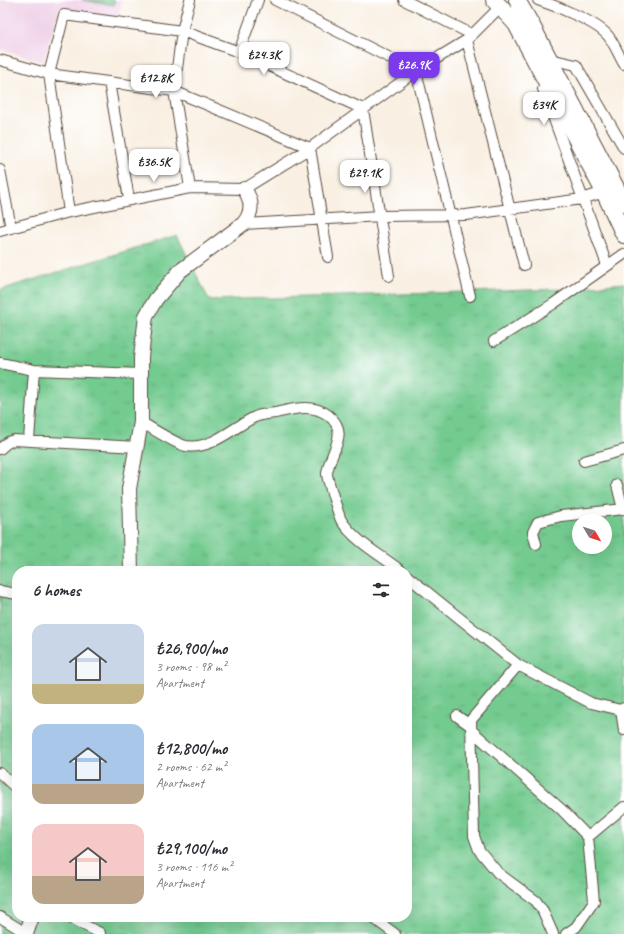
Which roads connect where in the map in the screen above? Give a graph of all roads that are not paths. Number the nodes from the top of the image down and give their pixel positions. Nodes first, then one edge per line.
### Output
1 (190, 0) edge
2 (258, 0) edge
3 (275, 0) edge
4 (404, 0) edge
5 (517, 0) edge
6 (538, 0) edge
7 (498, 3) edge
8 (182, 31) junction
9 (469, 37) junction
10 (528, 45) junction
11 (613, 46) junction
12 (624, 46) edge
13 (239, 52) junction
14 (550, 59) junction
15 (0, 60) edge
16 (624, 64) edge
17 (416, 71) junction
18 (48, 74) junction
19 (109, 82) junction
20 (174, 91) junction
21 (363, 109) junction
22 (310, 148) junction
23 (624, 148) edge
24 (0, 170) edge
25 (190, 188) junction
26 (244, 189) junction
27 (604, 192) junction
28 (129, 199) junction
29 (582, 199) junction
30 (624, 203) edge
31 (510, 210) junction
32 (69, 212) junction
33 (450, 215) junction
34 (380, 216) junction
35 (323, 220) junction
36 (243, 224) junction
37 (11, 228) junction
38 (0, 231) edge
39 (624, 235) edge
40 (624, 254) edge
41 (328, 257) dead end
42 (524, 265) dead end
43 (607, 265) junction
44 (389, 276) dead end
45 (470, 296) dead end
46 (494, 341) dead end
47 (0, 363) edge
48 (34, 370) junction
49 (141, 374) junction
50 (141, 422) junction
51 (29, 440) junction
52 (137, 447) junction
53 (0, 449) edge
54 (624, 450) edge
55 (584, 461) dead end
56 (617, 485) dead end
57 (624, 509) edge
58 (536, 544) dead end
59 (131, 566) edge
60 (394, 566) edge
61 (412, 580) edge
62 (0, 591) edge
63 (12, 593) edge
64 (518, 665) junction
65 (622, 709) edge
66 (457, 716) dead end
67 (471, 728) junction
68 (624, 730) edge
69 (0, 773) edge
70 (12, 784) edge
71 (624, 807) edge
72 (588, 837) junction
73 (0, 916) edge
74 (30, 922) edge
75 (78, 922) edge
76 (379, 922) edge
77 (100, 933) edge
78 (26, 934) edge
79 (395, 934) edge
80 (553, 934) edge
81 (566, 934) edge

1 - 8 street
2 - 13 street
3 - 17 street
4 - 9 street
5 - 14 main road
6 - 11 street
7 - 9 street
7 - 10 main road
8 - 13 street
8 - 18 street
8 - 20 street
9 - 17 street
9 - 31 street
10 - 27 main road
10 - 29 street
11 - 12 street
11 - 16 street
13 - 21 street
14 - 23 street
14 - 30 main road
15 - 18 street
17 - 21 street
17 - 33 street
18 - 19 street
18 - 32 street
19 - 20 street
19 - 28 street
20 - 22 street
20 - 25 street
21 - 22 street
21 - 34 street
22 - 26 street
22 - 35 street
24 - 37 street
25 - 26 street
25 - 28 street
26 - 36 street
27 - 29 street
27 - 39 main road
28 - 32 street
29 - 31 street
29 - 43 street
31 - 33 street
31 - 42 street
32 - 37 street
33 - 34 street
33 - 45 street
34 - 35 street
34 - 44 street
35 - 36 street
35 - 41 street
36 - 49 street
37 - 38 street
40 - 43 street
43 - 46 street
47 - 48 street
48 - 49 street
48 - 51 street
49 - 50 street
50 - 52 street
50 - 60 street
51 - 52 street
51 - 53 street
52 - 59 street
54 - 55 street
56 - 57 street
57 - 58 street
61 - 64 street
62 - 63 street
64 - 65 street
64 - 67 street
65 - 68 street
66 - 67 street
67 - 72 street
67 - 80 street
69 - 70 street
71 - 72 street
72 - 81 street
73 - 78 street
74 - 78 street
75 - 77 street
76 - 79 street

